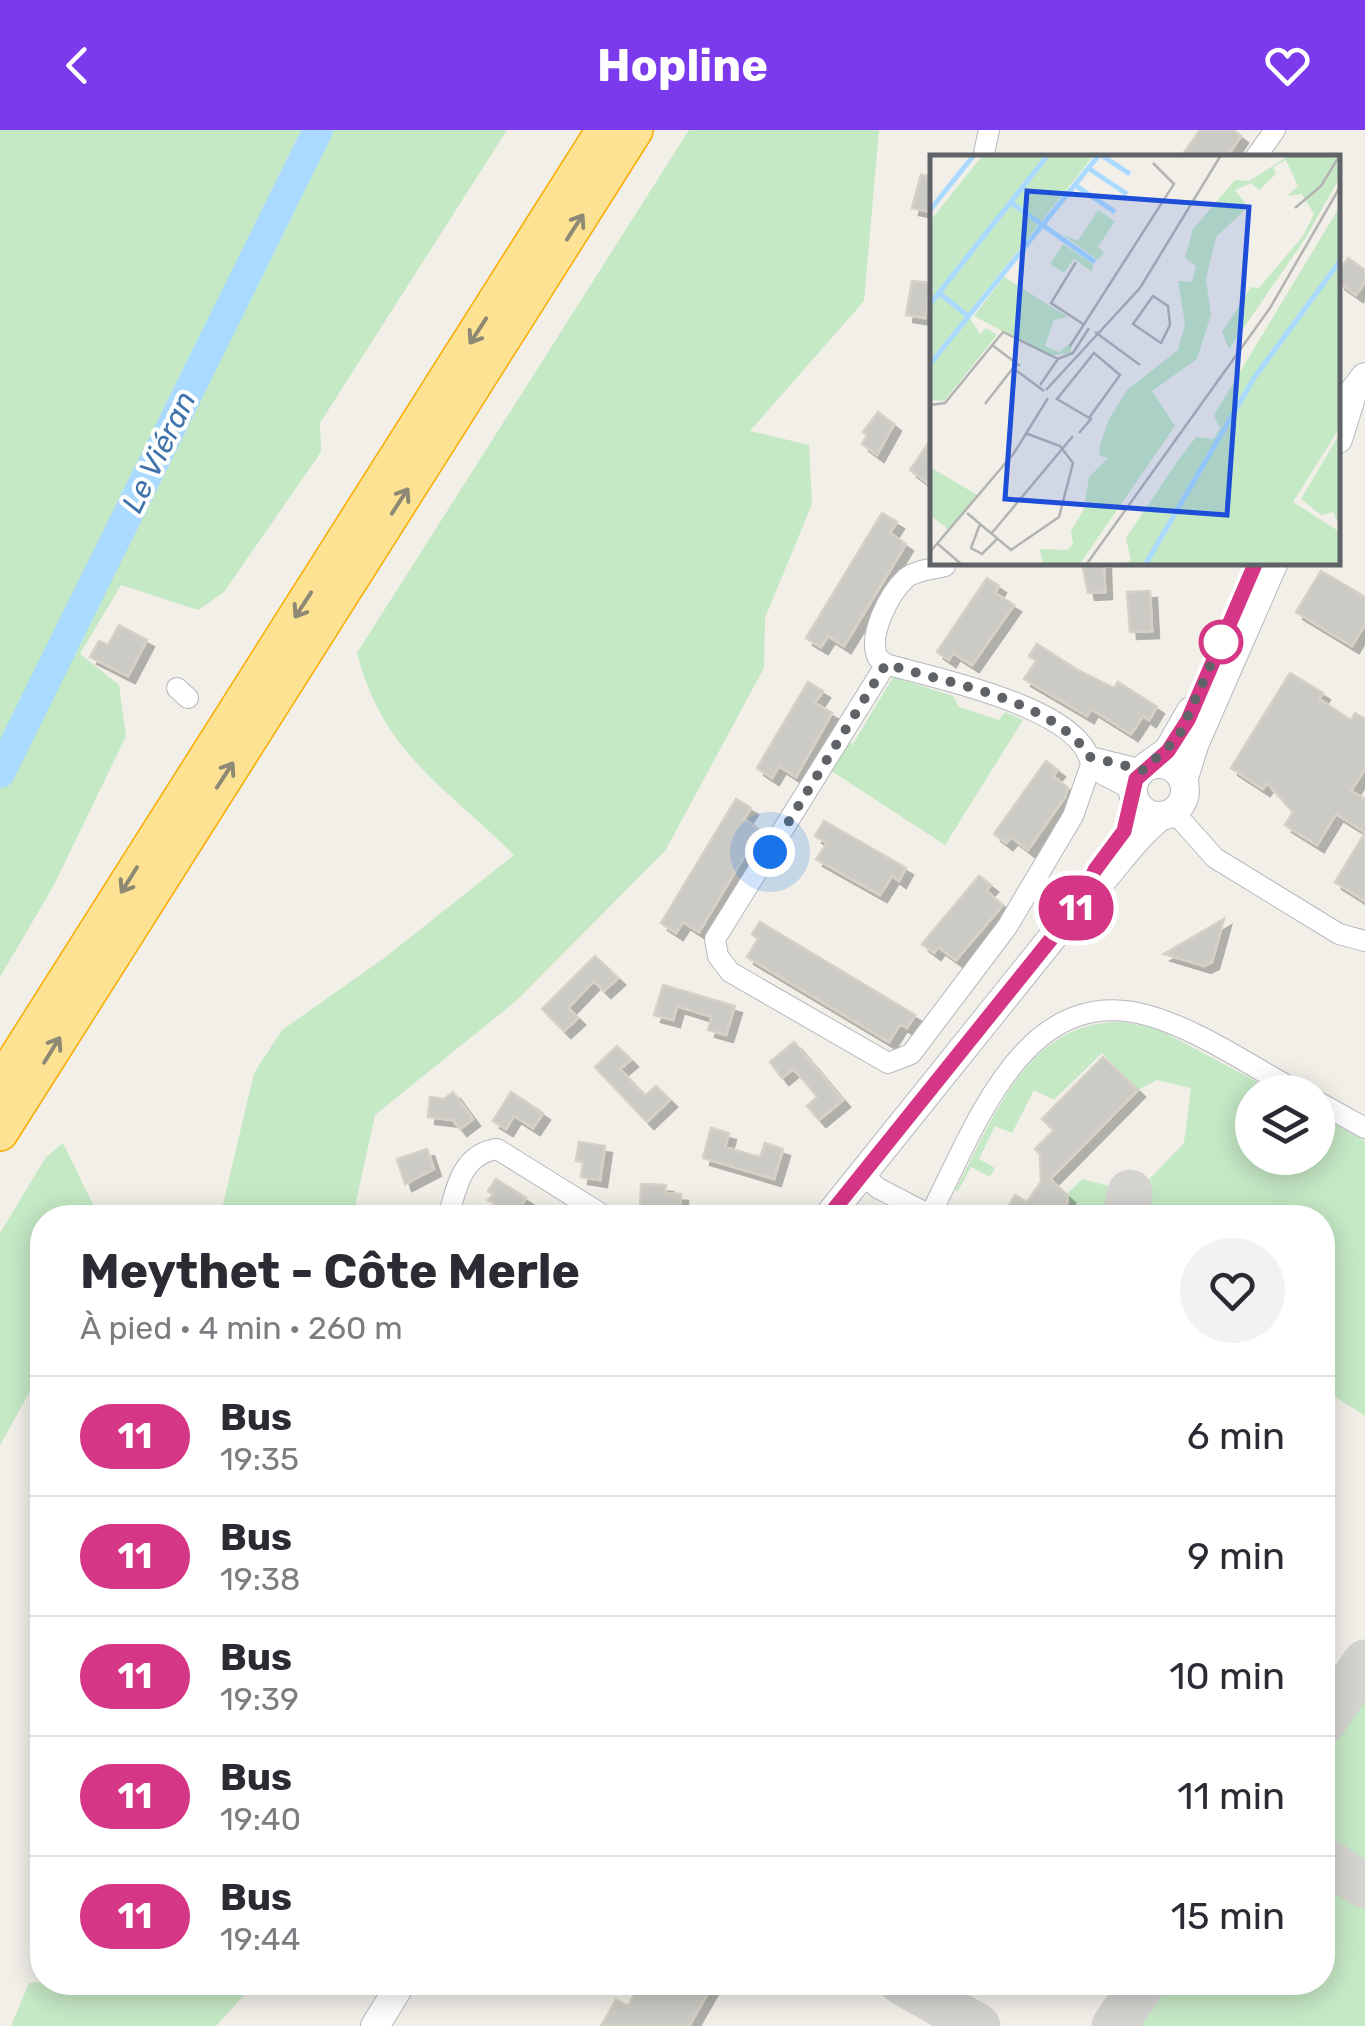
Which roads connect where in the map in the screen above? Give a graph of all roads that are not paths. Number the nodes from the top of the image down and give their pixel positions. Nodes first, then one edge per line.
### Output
1 (604, 130) edge
2 (635, 130) edge
3 (989, 130) edge
4 (1274, 130) edge
5 (984, 155) edge
6 (1257, 155) edge
7 (1351, 397) edge
8 (1340, 433) edge
9 (1255, 565) edge
10 (1273, 565) edge
11 (944, 566) dead end
12 (886, 664) junction
13 (1090, 765) junction
14 (1139, 781) junction
15 (1183, 781) junction
16 (1167, 814) junction
17 (1080, 903) junction
18 (1365, 941) edge
19 (1267, 1075) edge
20 (0, 1084) edge
21 (1335, 1111) edge
22 (1365, 1128) edge
23 (0, 1132) edge
24 (862, 1175) junction
25 (452, 1205) edge
26 (587, 1205) edge
27 (838, 1205) edge
28 (911, 1205) edge
29 (935, 1205) edge
30 (394, 1995) edge
31 (375, 2026) edge

1 -> 20 highway
23 -> 2 highway
3 - 5 street
4 - 6 street
7 - 8 main road
9 - 14 main road
10 - 15 main road
11 - 12 street
12 - 13 street
12 - 13 street
13 - 14 street
14 - 15 main road
14 - 16 main road
14 - 17 main road
15 - 16 main road
16 - 17 main road
16 - 18 street
17 - 24 main road
19 - 29 street
21 - 22 street
24 - 27 main road
24 - 28 street
25 - 26 street
30 - 31 main road

